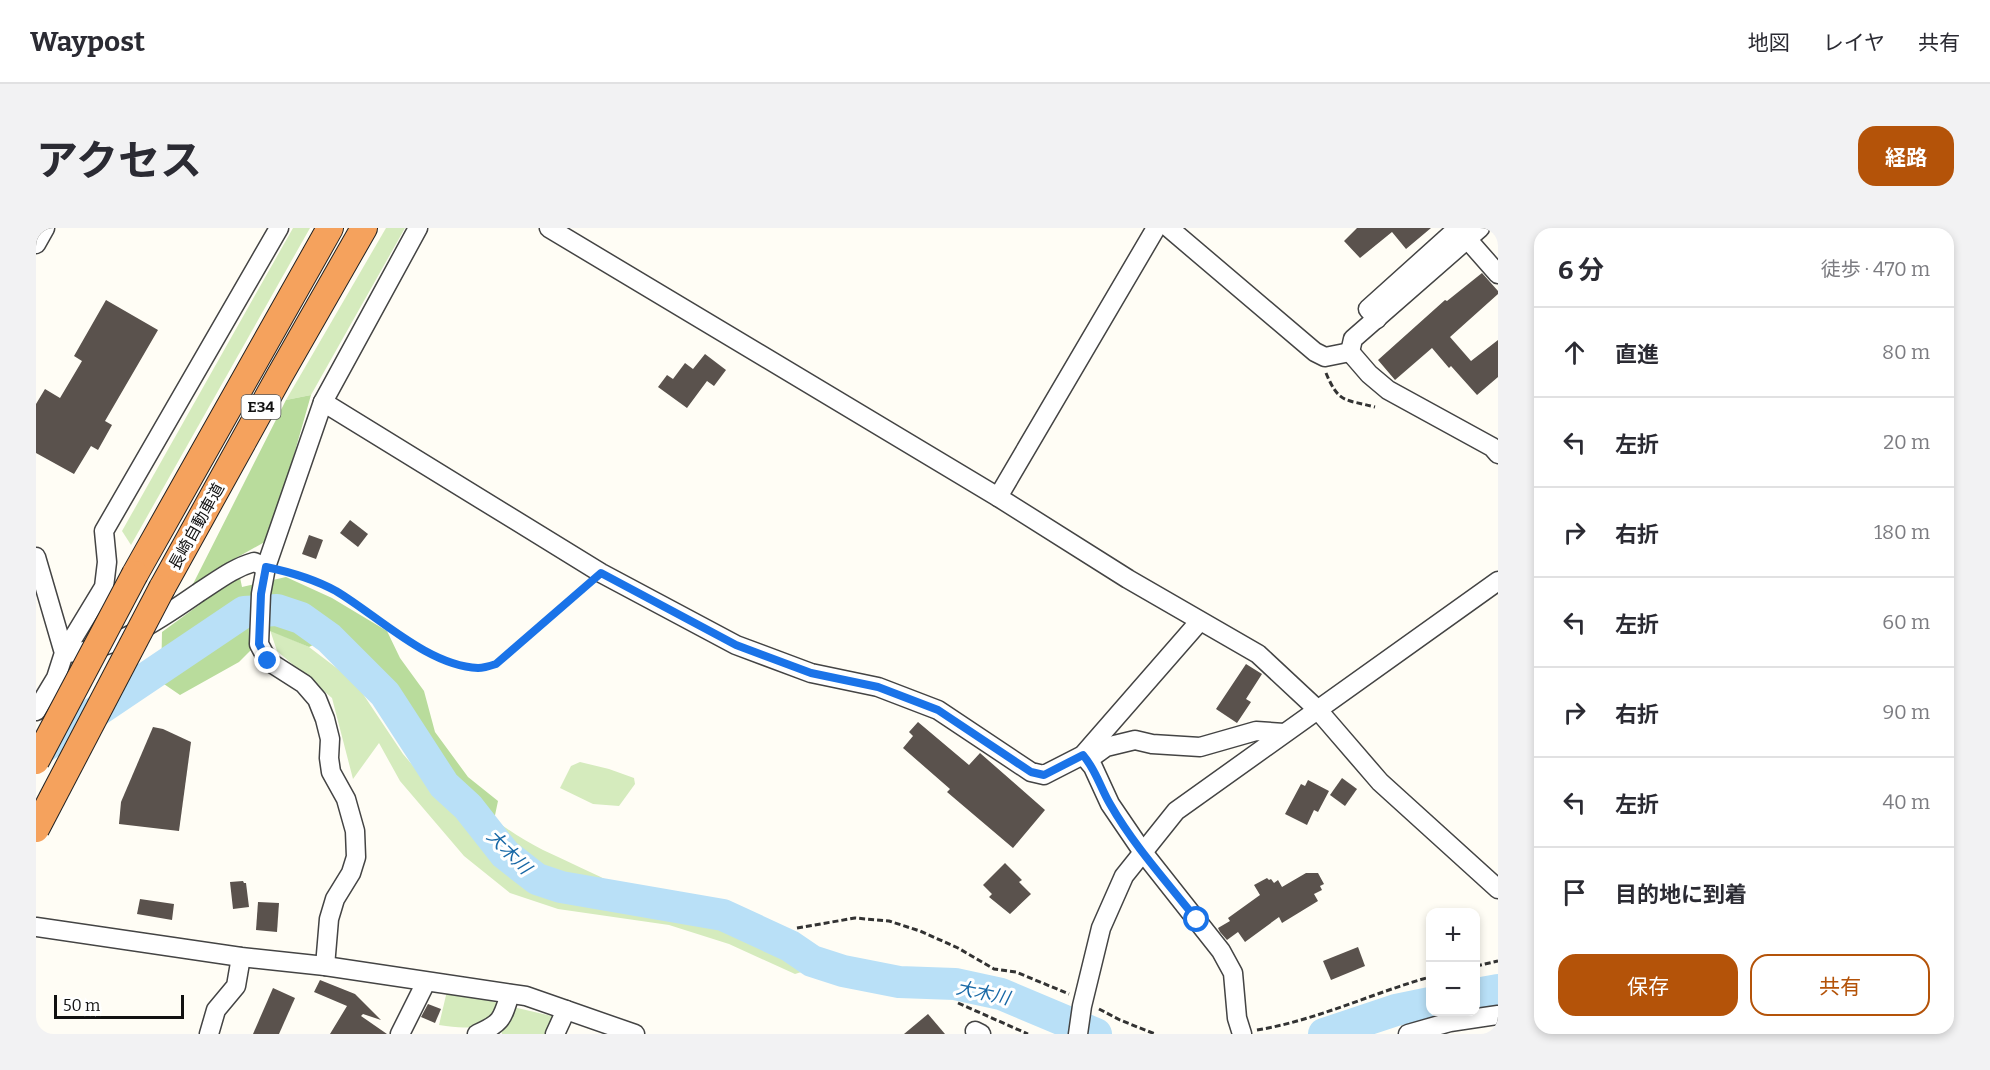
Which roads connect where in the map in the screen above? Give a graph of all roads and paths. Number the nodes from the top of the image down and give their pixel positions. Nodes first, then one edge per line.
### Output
1 (45, 228) edge
2 (279, 228) edge
3 (330, 228) edge
4 (364, 228) edge
5 (418, 228) edge
6 (549, 228) edge
7 (1156, 228) edge
8 (1169, 228) edge
9 (1469, 232) edge
10 (36, 244) edge
11 (1498, 274) edge
12 (1350, 352) junction
13 (1319, 354) junction
14 (323, 402) junction
15 (1375, 407) dead end
16 (1498, 454) edge
17 (998, 497) junction
18 (36, 557) edge
19 (266, 567) junction
20 (601, 573) junction
21 (1498, 581) edge
22 (1199, 621) junction
23 (64, 653) junction
24 (1317, 709) junction
25 (36, 711) edge
26 (1284, 733) junction
27 (1085, 758) junction
28 (36, 761) edge
29 (36, 829) edge
30 (1142, 851) junction
31 (1498, 889) edge
32 (36, 927) edge
33 (797, 928) dead end
34 (241, 957) junction
35 (1498, 961) edge
36 (1480, 965) edge
37 (325, 966) junction
38 (1426, 978) edge
39 (426, 982) junction
40 (510, 994) junction
41 (958, 1002) dead end
42 (1083, 1004) junction
43 (566, 1010) junction
44 (1498, 1015) edge
45 (1438, 1029) edge
46 (1242, 1033) edge
47 (209, 1034) edge
48 (400, 1034) edge
49 (477, 1034) edge
50 (555, 1034) edge
51 (635, 1034) edge
52 (1028, 1034) edge
53 (1078, 1034) edge
54 (1155, 1034) edge
55 (1408, 1034) edge

1 - 10 street
2 - 23 street
3 - 28 highway, 長崎自動車道 / E34, bridge
4 - 29 highway, 長崎自動車道 / E34, bridge
5 - 14 street
6 - 17 street
7 - 17 street
8 - 13 street
9 - 11 street
9 - 12 street
12 - 13 street
12 - 16 street
13 - 15 path
14 - 19 street
14 - 20 street
17 - 22 street
18 - 23 street
19 - 20 path
19 - 23 street
19 - 37 street
20 - 27 street
21 - 24 street
22 - 24 street
22 - 27 street
23 - 25 street
24 - 26 street
24 - 31 street
26 - 27 street
26 - 30 street
27 - 30 street
30 - 42 street
30 - 46 street
32 - 34 street
33 - 42 path
34 - 37 street
34 - 47 street
35 - 36 path
37 - 39 street
38 - 46 path
39 - 40 street
39 - 48 street
40 - 43 street
40 - 49 street
41 - 52 path
42 - 53 street
42 - 54 path
43 - 50 street
43 - 51 street
44 - 45 street
45 - 55 street

